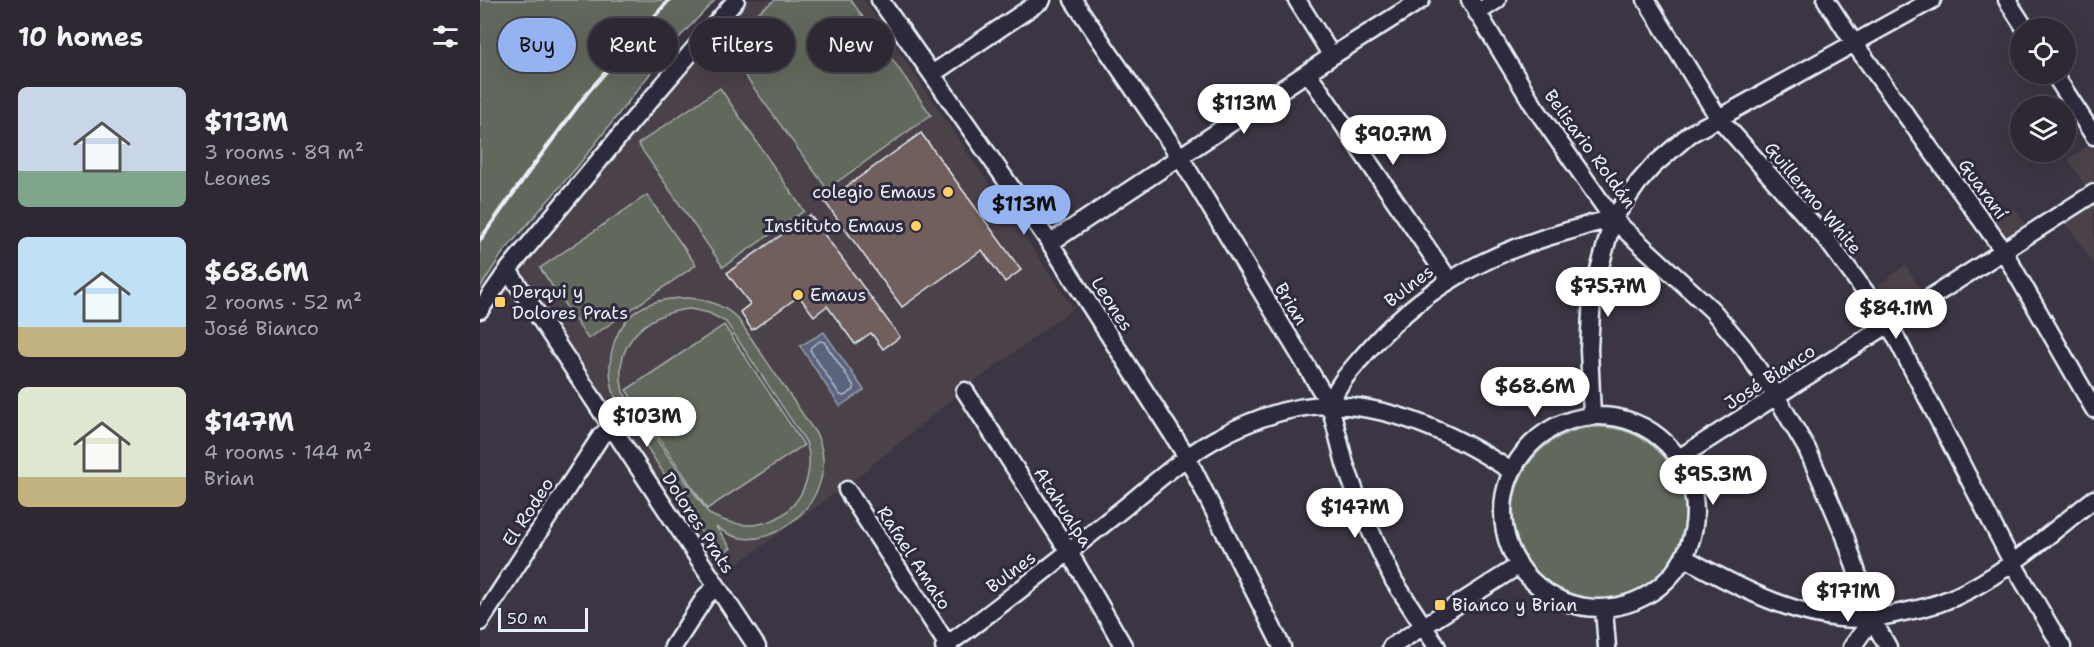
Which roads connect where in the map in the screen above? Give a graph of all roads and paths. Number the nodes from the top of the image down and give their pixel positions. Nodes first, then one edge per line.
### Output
1 (736, 0) edge
2 (880, 0) edge
3 (1042, 0) edge
4 (1073, 0) edge
5 (1297, 0) edge
6 (1421, 0) edge
7 (1497, 0) edge
8 (1646, 0) edge
9 (1827, 0) edge
10 (1932, 0) edge
11 (2007, 0) edge
12 (1473, 6) edge
13 (2019, 18) edge
14 (1854, 43) junction
15 (1332, 56) junction
16 (1308, 73) junction
17 (932, 74) junction
18 (2060, 84) edge
19 (1718, 117) junction
20 (2094, 136) edge
21 (1180, 157) junction
22 (2094, 193) edge
23 (1613, 219) junction
24 (1050, 243) junction
25 (2003, 250) junction
26 (508, 270) junction
27 (1449, 280) junction
28 (480, 310) edge
29 (1889, 324) junction
30 (965, 391) dead end
31 (1776, 396) junction
32 (1330, 405) junction
33 (2094, 409) edge
34 (1592, 416) junction
35 (612, 427) junction
36 (1187, 458) junction
37 (1679, 458) junction
38 (1511, 471) junction
39 (847, 490) dead end
40 (2094, 499) edge
41 (1069, 552) junction
42 (1685, 558) junction
43 (2012, 562) junction
44 (1518, 566) junction
45 (717, 586) junction
46 (1604, 609) junction
47 (1872, 619) junction
48 (480, 622) edge
49 (1422, 626) junction
50 (947, 646) edge
51 (673, 647) edge
52 (757, 647) edge
53 (1124, 647) edge
54 (1282, 647) edge
55 (1391, 647) edge
56 (1437, 647) edge
57 (1607, 647) edge
58 (1852, 647) edge
59 (1888, 647) edge
60 (2062, 647) edge

1 - 26 street
2 - 17 street, Leones
3 - 17 street
4 - 21 street, Brian
5 - 15 street
6 - 15 street
7 - 12 street
8 - 19 street, Guillermo White
9 - 14 street, Guaraní
10 - 14 street
11 - 13 street
12 - 23 street, Belisario Roldán
14 - 19 street
14 - 25 street, Guaraní
15 - 16 street
16 - 21 street
16 - 27 street
17 - 24 street, Leones
18 - 20 street
19 - 23 street
19 - 29 street, Guillermo White
21 - 24 street
21 - 32 street, Brian
22 - 25 street, José Bianco
23 - 27 street, Bulnes
23 - 31 street, Belisario Roldán
23 - 34 street
24 - 36 street, Leones
25 - 29 street, José Bianco
25 - 33 street, Guaraní
26 - 28 street
26 - 35 street, Dolores Prats
27 - 32 street, Bulnes
29 - 31 street, José Bianco
29 - 43 street, Guillermo White
30 - 41 street, Atahualpa
31 - 37 street, José Bianco
31 - 47 street, Belisario Roldán
32 - 36 street, Bulnes
32 - 38 street
32 - 49 street, Brian
34 - 37 street
34 - 38 street
35 - 45 street, Dolores Prats
35 - 48 street, El Rodeo
36 - 41 street, Bulnes
36 - 54 street, Leones
37 - 42 street
38 - 44 street
39 - 50 street, Rafael Amato
40 - 43 street
41 - 50 street, Bulnes
41 - 53 street, Atahualpa
42 - 46 street
42 - 47 street
43 - 47 street
43 - 60 street, Guillermo White
44 - 46 street
44 - 49 street
45 - 51 street
45 - 52 street, Dolores Prats
46 - 57 street
47 - 58 street
47 - 59 street, Belisario Roldán
49 - 55 street
49 - 56 street, Brian

